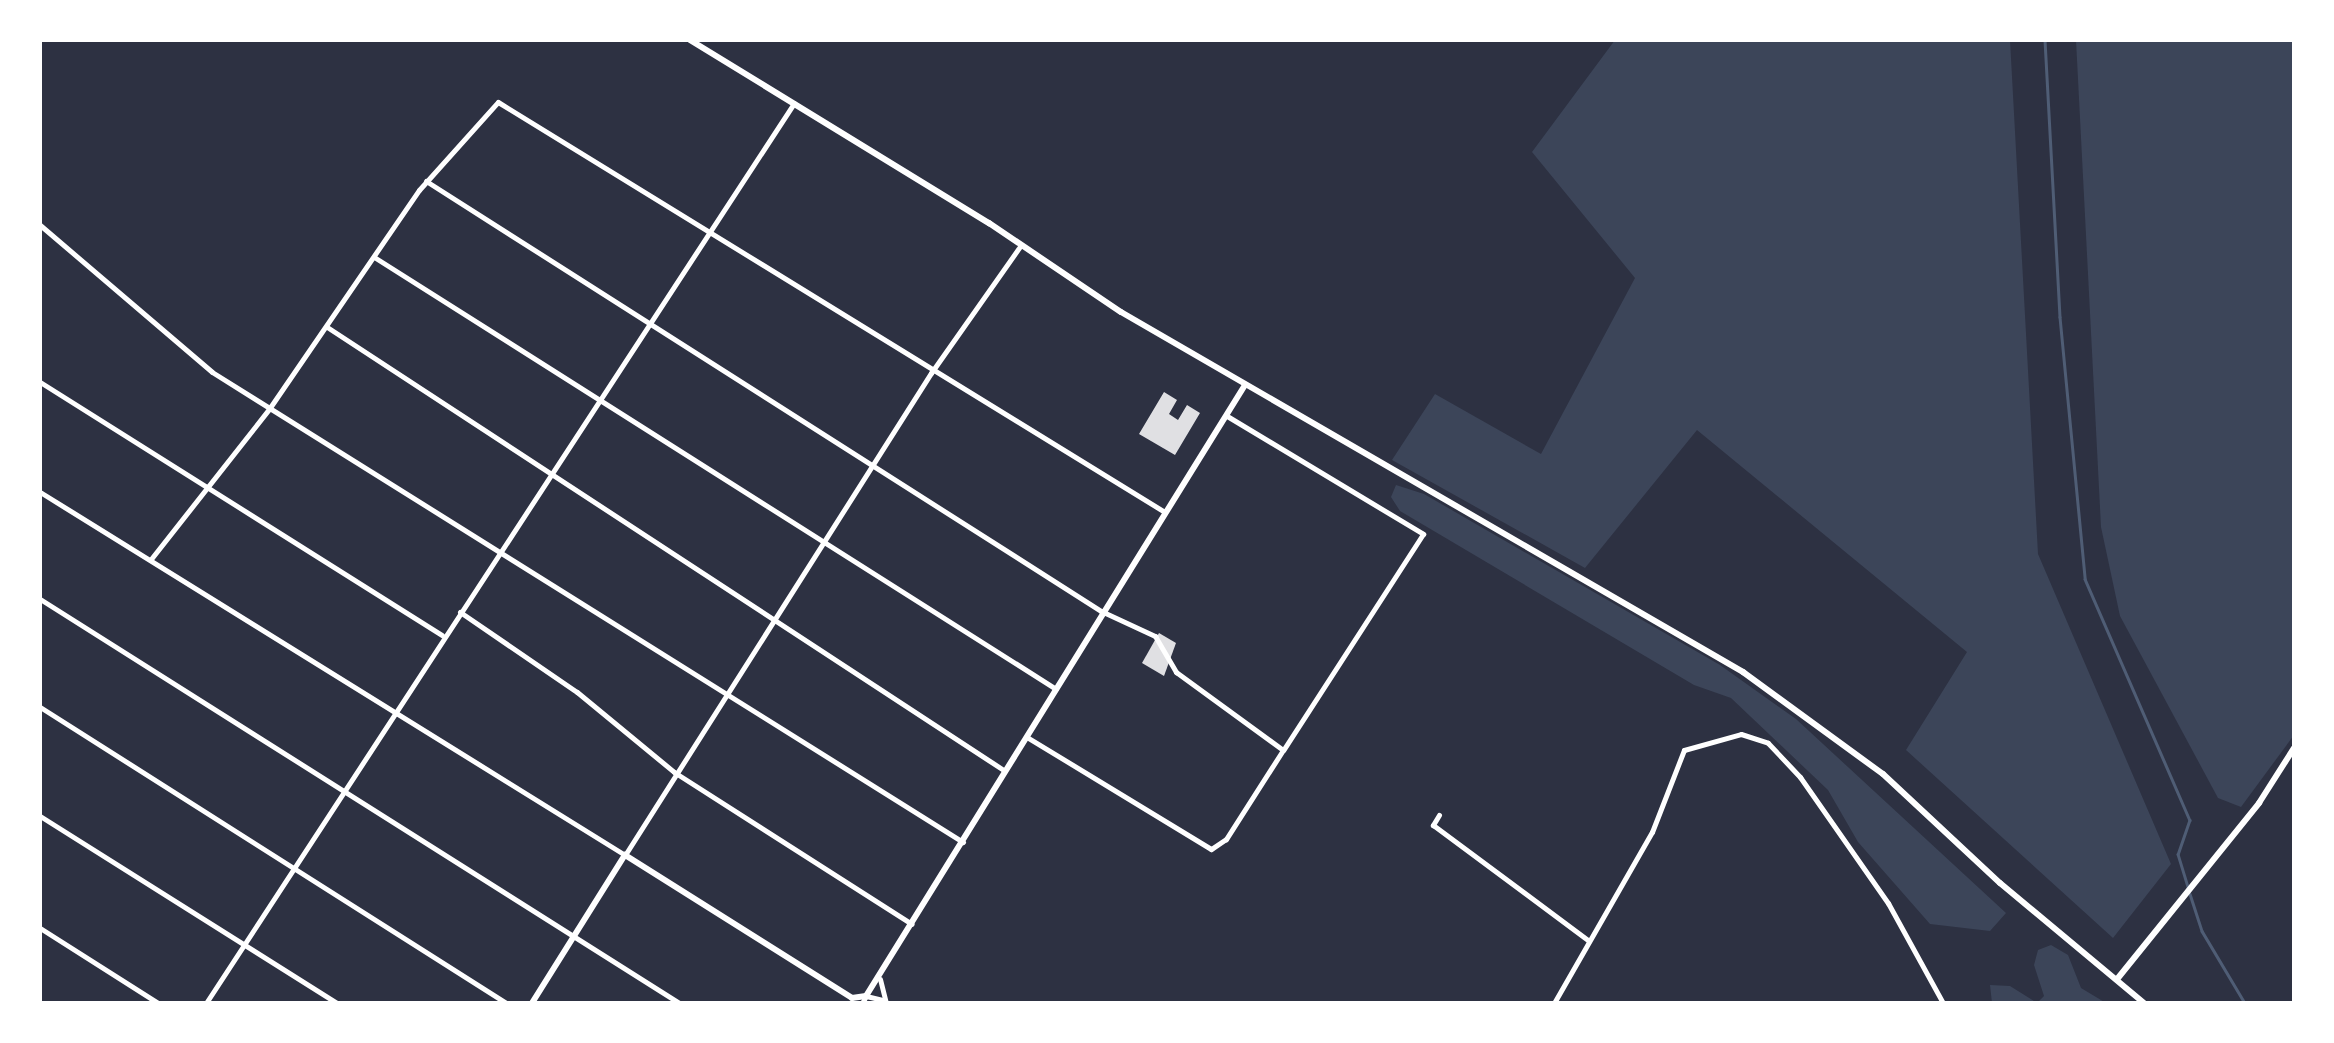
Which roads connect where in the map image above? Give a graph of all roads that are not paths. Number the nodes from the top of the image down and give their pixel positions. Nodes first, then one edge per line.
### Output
1 (690, 40) edge
2 (794, 103) junction
3 (426, 181) junction
4 (40, 226) edge
5 (711, 234) junction
6 (1021, 244) junction
7 (374, 256) junction
8 (328, 326) junction
9 (648, 326) junction
10 (931, 373) junction
11 (40, 382) edge
12 (1245, 384) junction
13 (601, 403) junction
14 (269, 409) junction
15 (1227, 416) junction
16 (874, 466) junction
17 (550, 478) junction
18 (208, 484) junction
19 (42, 493) edge
20 (40, 502) edge
21 (1163, 512) junction
22 (825, 546) junction
23 (498, 553) junction
24 (151, 559) junction
25 (40, 600) edge
26 (1101, 611) junction
27 (460, 612) junction
28 (774, 624) junction
29 (442, 635) junction
30 (1056, 689) junction
31 (728, 700) junction
32 (40, 707) edge
33 (392, 713) junction
34 (1026, 737) junction
35 (2294, 748) edge
36 (1283, 750) junction
37 (1005, 771) junction
38 (680, 776) junction
39 (342, 791) junction
40 (1439, 815) dead end
41 (40, 816) edge
42 (963, 842) junction
43 (625, 856) junction
44 (292, 867) junction
45 (912, 924) junction
46 (40, 928) edge
47 (573, 936) junction
48 (1590, 941) junction
49 (242, 946) junction
50 (2118, 978) junction
51 (880, 979) junction
52 (864, 999) edge
53 (884, 1002) edge
54 (158, 1003) edge
55 (206, 1003) edge
56 (336, 1003) edge
57 (506, 1003) edge
58 (532, 1003) edge
59 (678, 1003) edge
60 (1554, 1003) edge
61 (1944, 1003) edge
62 (2144, 1003) edge

1 - 2 main road
2 - 5 street
2 - 6 main road
3 - 5 street
3 - 7 street
3 - 9 street
4 - 14 street
5 - 9 street
5 - 10 street
6 - 10 street
6 - 12 main road
7 - 8 street
7 - 13 street
8 - 14 street
8 - 17 street
9 - 13 street
9 - 16 street
10 - 16 street
10 - 21 street
11 - 18 street
12 - 15 main road
12 - 50 main road
13 - 17 street
13 - 22 street
14 - 18 street
14 - 23 street
15 - 21 main road
15 - 36 street
16 - 22 street
16 - 26 street
17 - 23 street
17 - 28 street
18 - 24 street
18 - 29 street
19 - 20 street
19 - 24 street
21 - 26 main road
22 - 28 street
22 - 30 street
23 - 27 street
23 - 31 street
24 - 33 street
25 - 39 street
26 - 30 main road
26 - 36 street
27 - 29 street
27 - 38 street
28 - 31 street
28 - 37 street
29 - 33 street
30 - 34 main road
31 - 38 street
31 - 42 street
32 - 44 street
33 - 39 street
33 - 43 street
34 - 36 street
34 - 37 main road
35 - 50 main road
37 - 42 main road
38 - 43 street
38 - 45 street
39 - 44 street
39 - 47 street
40 - 48 street
41 - 49 street
42 - 45 main road
43 - 47 main road
43 - 52 main road
44 - 49 street
44 - 57 street
45 - 51 main road
46 - 54 street
47 - 58 main road
47 - 59 street
48 - 60 street
48 - 61 street
49 - 55 street
49 - 56 street
50 - 62 main road
51 - 52 main road
51 - 53 street
52 - 53 street

